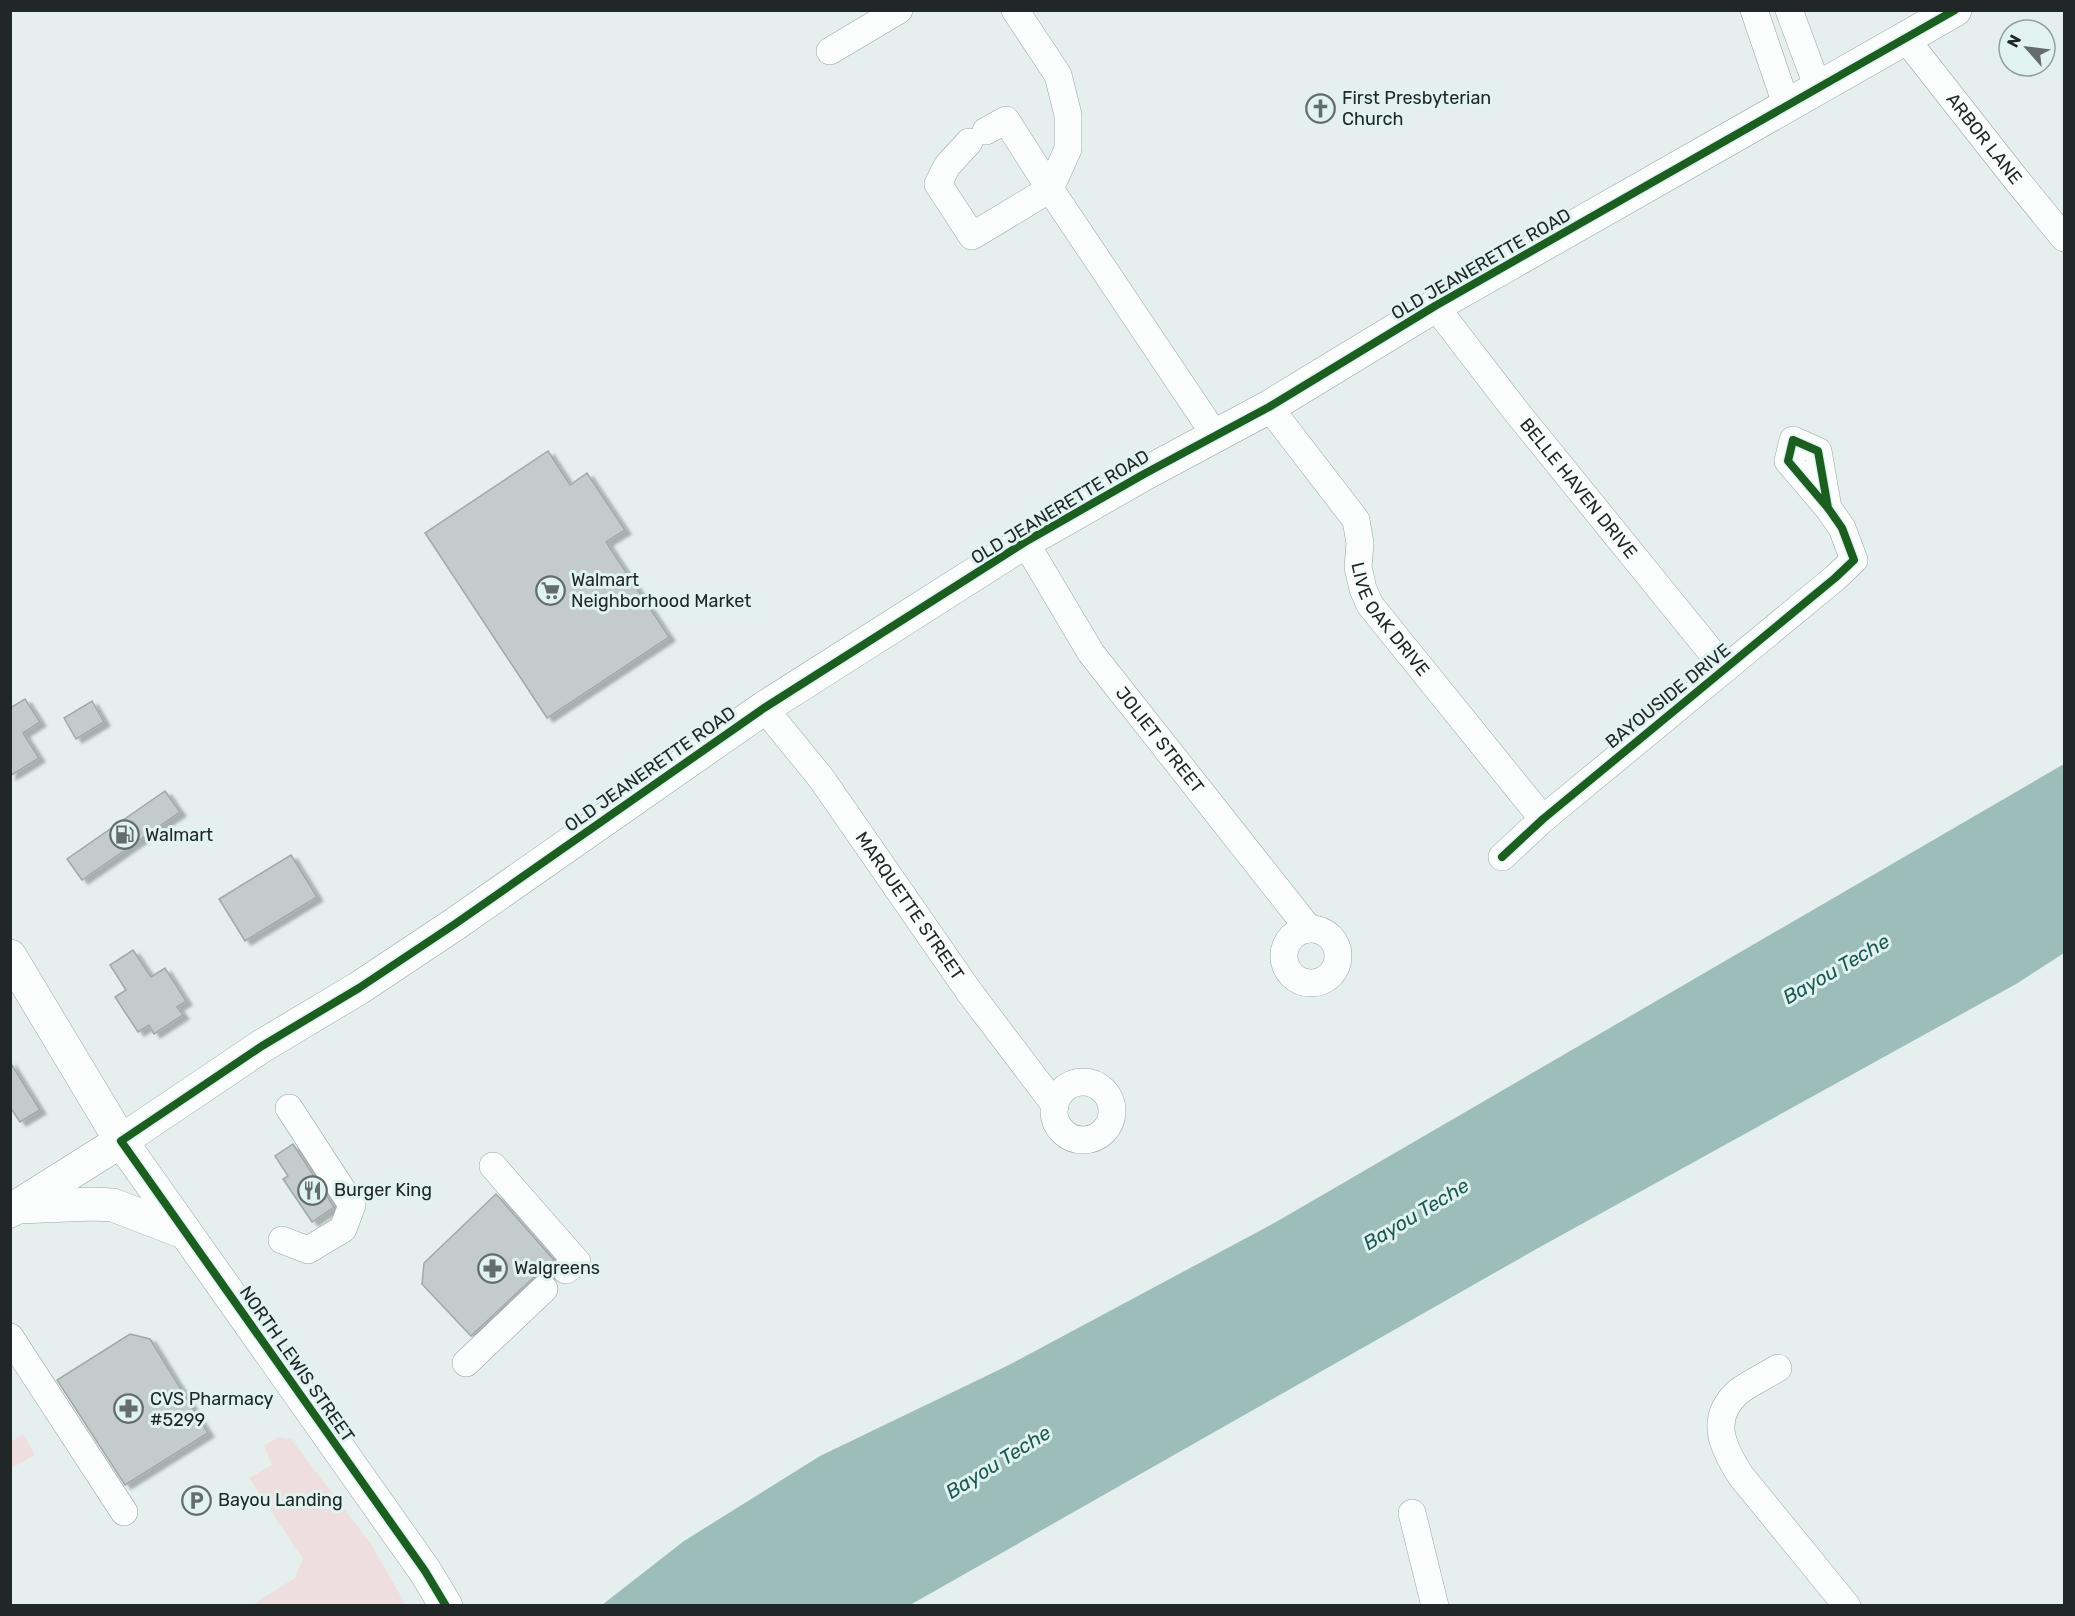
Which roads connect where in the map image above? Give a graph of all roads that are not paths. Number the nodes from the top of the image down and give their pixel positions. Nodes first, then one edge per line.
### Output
1 (899, 10) edge
2 (1015, 10) edge
3 (1754, 10) edge
4 (1789, 10) edge
5 (1955, 10) edge
6 (1905, 38) junction
7 (830, 51) dead end
8 (1818, 88) junction
9 (1787, 107) junction
10 (1050, 189) junction
11 (2064, 238) edge
12 (1435, 306) junction
13 (1269, 407) junction
14 (1215, 435) junction
15 (1828, 508) dead end
16 (1025, 542) junction
17 (1725, 669) junction
18 (764, 708) junction
19 (1543, 819) junction
20 (1502, 856) dead end
21 (1309, 929) dead end
22 (10, 956) edge
23 (1055, 1106) dead end
24 (289, 1108) dead end
25 (121, 1141) junction
26 (493, 1166) dead end
27 (14, 1209) edge
28 (186, 1233) junction
29 (282, 1240) dead end
30 (566, 1270) dead end
31 (544, 1289) dead end
32 (10, 1337) edge
33 (466, 1363) dead end
34 (1778, 1368) dead end
35 (124, 1512) dead end
36 (1412, 1513) dead end
37 (446, 1605) edge
38 (1435, 1605) edge
39 (1847, 1605) edge

1 - 7 street
2 - 10 street
3 - 9 street
4 - 8 street
5 - 6 main road, OLD JEANERETTE ROAD
6 - 8 main road, OLD JEANERETTE ROAD
6 - 11 street, ARBOR LANE
8 - 9 main road, OLD JEANERETTE ROAD
9 - 12 main road, OLD JEANERETTE ROAD
10 - 10 street
10 - 14 street
12 - 13 main road, OLD JEANERETTE ROAD
12 - 17 street, BELLE HAVEN DRIVE
13 - 14 main road, OLD JEANERETTE ROAD
13 - 19 street, LIVE OAK DRIVE
14 - 16 main road, OLD JEANERETTE ROAD
15 - 17 street, BAYOUSIDE DRIVE
16 - 18 main road, OLD JEANERETTE ROAD
16 - 21 street, JOLIET STREET
17 - 19 street, BAYOUSIDE DRIVE
18 - 23 street, MARQUETTE STREET
18 - 25 main road, OLD JEANERETTE ROAD
19 - 20 street, BAYOUSIDE DRIVE
22 - 25 main road, NORTH LEWIS STREET
24 - 29 street
25 - 27 main road, OLD JEANERETTE ROAD
25 - 28 main road, NORTH LEWIS STREET
26 - 30 street
27 - 28 main road
28 - 37 main road, NORTH LEWIS STREET
31 - 33 street
32 - 35 street
34 - 39 street
36 - 38 street

